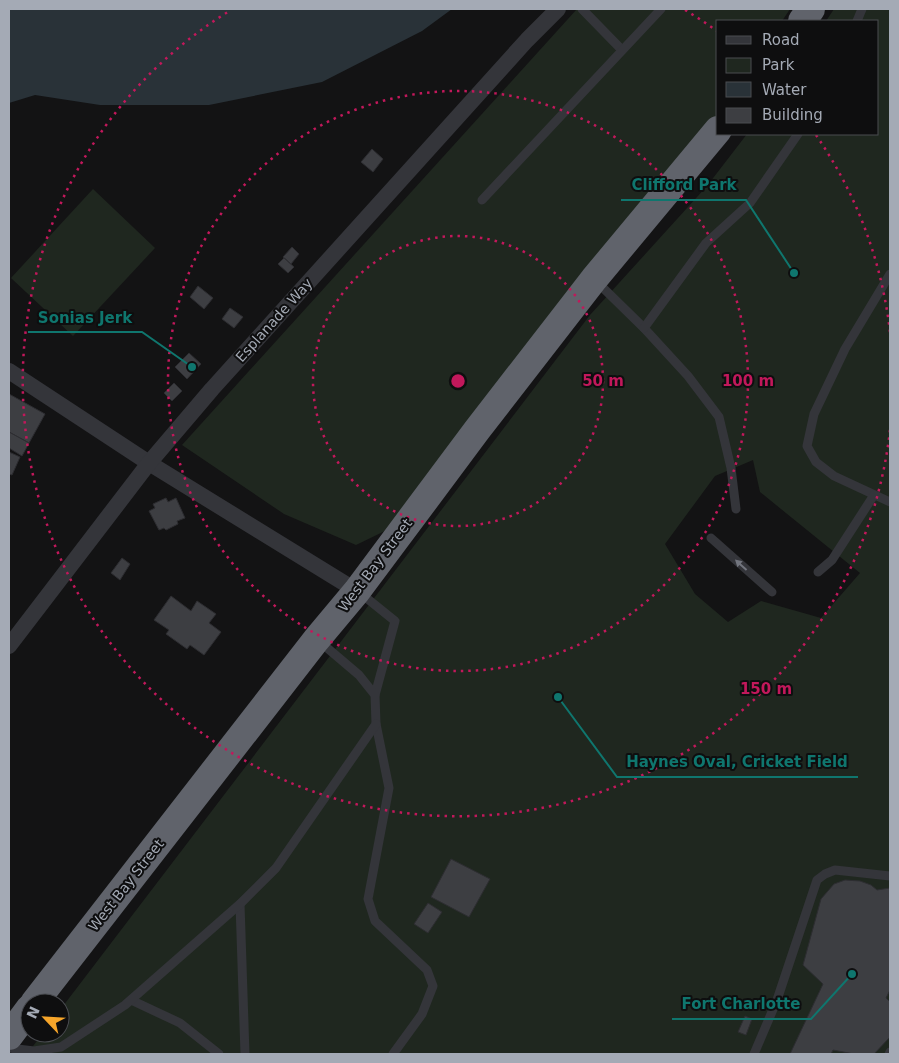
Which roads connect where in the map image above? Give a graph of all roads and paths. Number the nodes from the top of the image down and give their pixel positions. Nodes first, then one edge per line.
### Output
1 (558, 9) edge
2 (582, 9) edge
3 (661, 9) edge
4 (812, 9) edge
5 (803, 20) edge
6 (622, 50) junction
7 (716, 132) edge
8 (797, 135) edge
9 (482, 200) dead end
10 (890, 274) edge
11 (594, 279) junction
12 (644, 328) junction
13 (9, 371) edge
14 (150, 462) junction
15 (874, 495) junction
16 (890, 502) edge
17 (736, 509) dead end
18 (711, 538) dead end
19 (818, 572) dead end
20 (357, 591) junction
21 (772, 592) dead end
22 (316, 640) junction
23 (9, 646) edge
24 (375, 694) junction
25 (376, 724) junction
26 (890, 876) edge
27 (240, 904) junction
28 (42, 993) edge
29 (131, 1000) junction
30 (20, 1021) edge
31 (9, 1036) edge
32 (9, 1048) edge
33 (219, 1054) edge
34 (245, 1054) edge
35 (393, 1054) edge
36 (754, 1054) edge

1 - 14 street, Esplanade Way
2 - 6 lane
3 - 6 lane
4 - 5 highway
6 - 9 lane
7 - 11 highway, West Bay Street
8 - 12 lane
10 - 15 lane
11 - 12 lane
11 - 20 highway, West Bay Street
12 - 17 lane
13 - 14 street
14 - 20 street
14 - 23 street, Esplanade Way
15 - 16 lane
15 - 19 lane
21 -> 18 lane
20 - 22 highway, West Bay Street
20 - 24 lane
22 - 24 lane
22 - 28 highway, West Bay Street
24 - 25 lane
25 - 27 lane
25 - 35 lane
26 - 36 lane
27 - 29 lane
27 - 34 lane
29 - 32 lane
29 - 33 lane
30 - 31 highway

